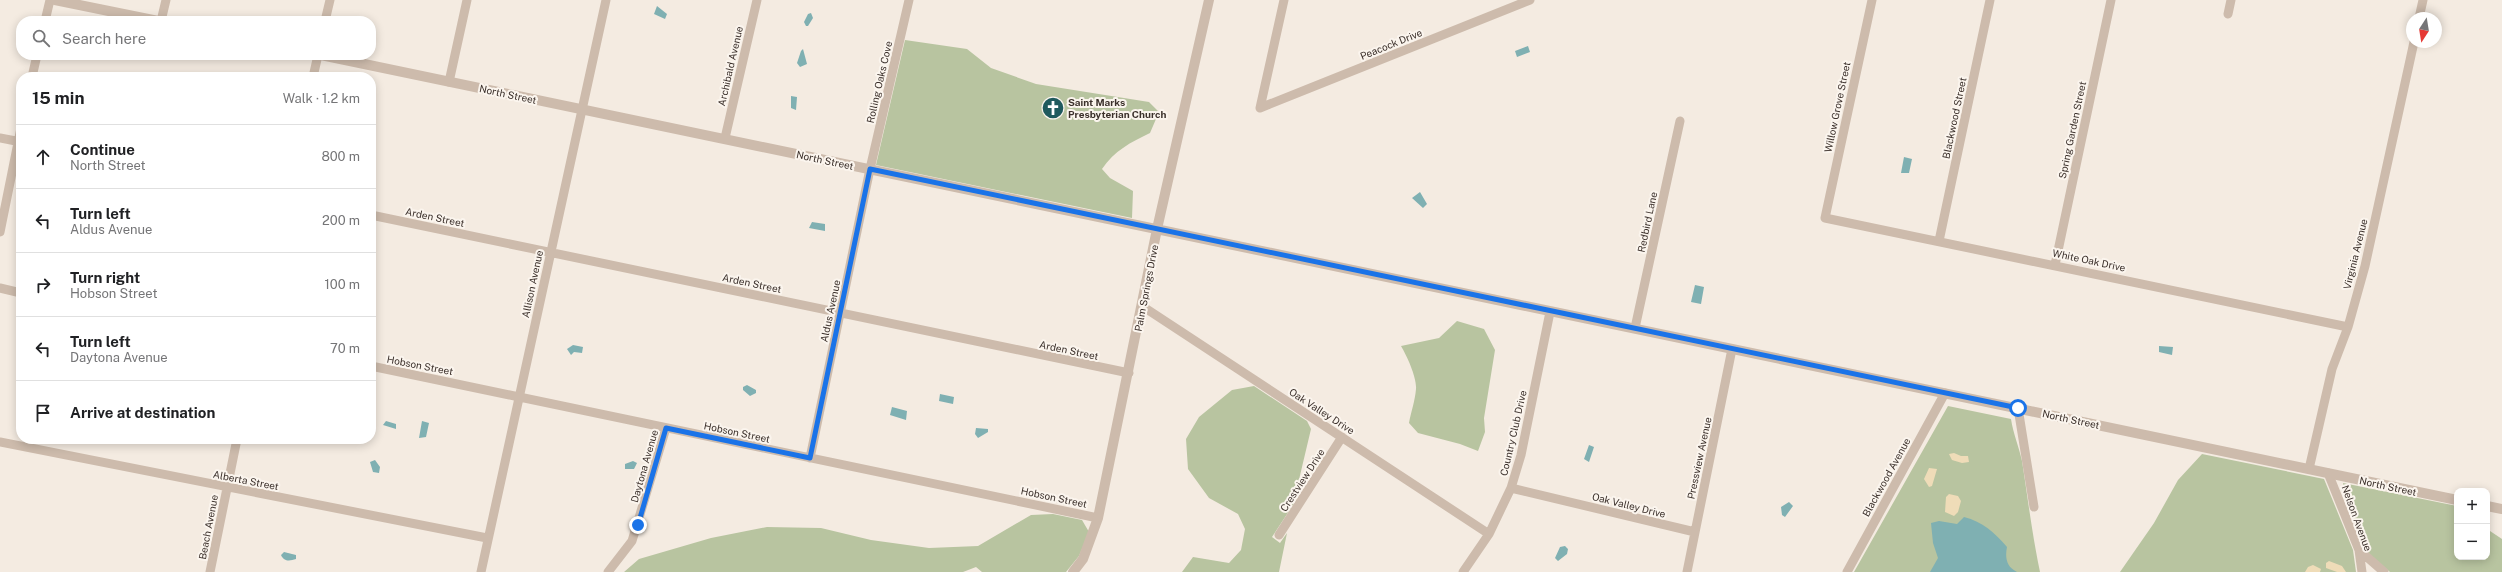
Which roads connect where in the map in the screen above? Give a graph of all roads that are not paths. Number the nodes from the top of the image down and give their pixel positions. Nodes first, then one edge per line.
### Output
1 (50, 0) edge
2 (55, 0) edge
3 (166, 0) edge
4 (330, 0) edge
5 (467, 0) edge
6 (606, 0) edge
7 (757, 0) edge
8 (909, 0) edge
9 (1209, 0) edge
10 (1284, 0) edge
11 (1530, 0) edge
12 (1872, 0) edge
13 (1990, 0) edge
14 (2111, 0) edge
15 (2231, 0) edge
16 (2423, 0) edge
17 (2420, 12) edge
18 (2228, 14) dead end
19 (46, 16) edge
20 (135, 16) edge
21 (161, 16) edge
22 (326, 16) edge
23 (2413, 48) edge
24 (36, 60) edge
25 (317, 60) edge
26 (346, 60) edge
27 (33, 72) edge
28 (314, 72) edge
29 (449, 82) junction
30 (581, 109) junction
31 (1680, 121) dead end
32 (0, 138) edge
33 (725, 138) junction
34 (16, 141) edge
35 (16, 156) edge
36 (870, 169) junction
37 (376, 216) edge
38 (1825, 218) joint
39 (1157, 229) junction
40 (0, 232) edge
41 (1939, 241) junction
42 (550, 253) junction
43 (2055, 264) junction
44 (0, 288) edge
45 (16, 292) edge
46 (1142, 306) junction
47 (841, 312) junction
48 (1550, 312) junction
49 (2348, 327) junction
50 (1635, 328) junction
51 (1732, 349) junction
52 (376, 367) edge
53 (1128, 373) junction
54 (1945, 393) junction
55 (520, 396) junction
56 (2018, 408) junction
57 (666, 428) junction
58 (1342, 437) junction
59 (0, 442) edge
60 (237, 444) edge
61 (810, 458) junction
62 (2309, 469) junction
63 (2328, 473) junction
64 (227, 488) junction
65 (1512, 488) junction
66 (2454, 499) edge
67 (2034, 507) dead end
68 (2490, 507) edge
69 (2502, 509) edge
70 (1098, 518) junction
71 (1695, 532) junction
72 (1489, 534) junction
73 (1279, 535) dead end
74 (487, 538) junction
75 (2359, 550) junction
76 (210, 572) edge
77 (481, 572) edge
78 (608, 572) edge
79 (1073, 572) edge
80 (1463, 572) edge
81 (1687, 572) edge
82 (1846, 572) edge
83 (2362, 572) edge
84 (2384, 572) edge

1 - 19 street
2 - 20 street
3 - 21 street
4 - 22 street
5 - 29 street
6 - 30 street, Allison Avenue
7 - 33 street, Archibald Avenue
8 - 36 street, Rolling Oaks Cove
9 - 39 street, Palm Springs Drive
10 - 11 street, Peacock Drive
12 - 38 street, Willow Grove Street
13 - 41 street, Blackwood Street
14 - 43 street, Spring Garden Street
15 - 18 street
16 - 17 street
23 - 49 street, Virginia Avenue
24 - 27 street
25 - 28 street
26 - 29 street, North Street
29 - 30 street, North Street
30 - 33 street, North Street
30 - 42 street, Allison Avenue
31 - 50 street, Redbird Lane
32 - 34 street
33 - 36 street, North Street
35 - 40 street
36 - 39 street, North Street
36 - 47 street, Aldus Avenue
37 - 42 street, Arden Street
38 - 41 street, White Oak Drive
39 - 46 street, Palm Springs Drive
39 - 48 street, North Street
41 - 43 street, White Oak Drive
42 - 47 street, Arden Street
42 - 55 street, Allison Avenue
43 - 49 street, White Oak Drive
44 - 45 street
46 - 53 street, Palm Springs Drive
46 - 58 street, Oak Valley Drive
47 - 53 street, Arden Street
47 - 61 street, Aldus Avenue
48 - 50 street, North Street
48 - 65 street, Country Club Drive
49 - 62 street, Virginia Avenue
50 - 51 street, North Street
51 - 54 street, North Street
51 - 71 street, Pressview Avenue
52 - 55 street, Hobson Street
53 - 70 street, Palm Springs Drive
54 - 56 street, North Street
54 - 82 street, Blackwood Avenue
55 - 57 street, Hobson Street
55 - 74 street, Allison Avenue
56 - 62 street, North Street
56 - 67 street
57 - 61 street, Hobson Street
57 - 78 street, Daytona Avenue
58 - 72 street, Oak Valley Drive
58 - 73 street, Crestview Drive
59 - 64 street, Alberta Street
60 - 64 street, Beach Avenue
61 - 70 street, Hobson Street
62 - 63 street, North Street
63 - 66 street, North Street
63 - 75 street, Nelson Avenue
64 - 74 street, Alberta Street
64 - 76 street, Beach Avenue
65 - 71 street, Oak Valley Drive
65 - 72 street, Country Club Drive
68 - 69 street
70 - 79 street, Palm Springs Drive
71 - 81 street, Pressview Avenue
72 - 80 street, Country Club Drive
74 - 77 street, Allison Avenue
75 - 83 street, Nelson Avenue
75 - 84 street

